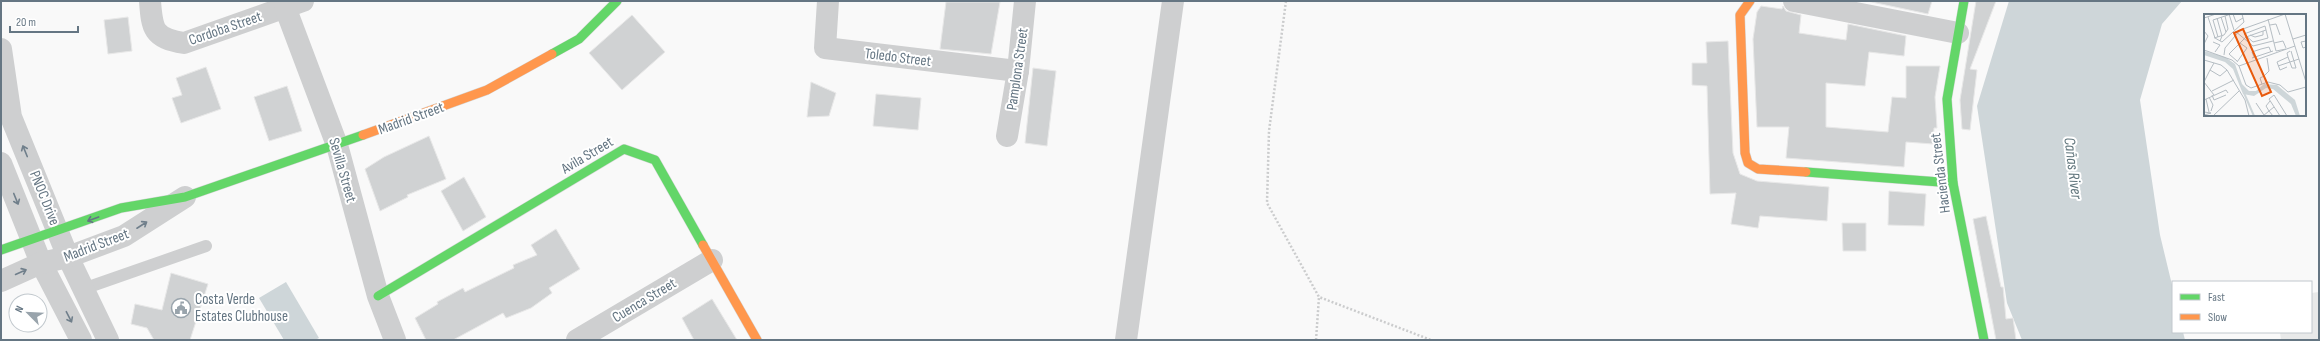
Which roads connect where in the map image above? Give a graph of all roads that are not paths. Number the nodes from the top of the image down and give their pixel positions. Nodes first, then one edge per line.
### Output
1 (150, 1) edge
2 (617, 1) edge
3 (828, 1) edge
4 (1025, 1) edge
5 (1173, 1) edge
6 (1794, 1) edge
7 (1964, 1) edge
8 (291, 3) edge
9 (1742, 6) edge
10 (1958, 33) junction
11 (1, 49) edge
12 (1018, 71) junction
13 (1007, 136) dead end
14 (337, 145) junction
15 (1, 163) edge
16 (1953, 184) junction
17 (185, 197) junction
18 (58, 232) junction
19 (32, 240) junction
20 (206, 246) dead end
21 (1, 250) edge
22 (68, 257) junction
23 (712, 260) junction
24 (41, 263) junction
25 (1, 281) edge
26 (84, 289) junction
27 (378, 296) junction
28 (81, 340) edge
29 (108, 340) edge
30 (395, 340) edge
31 (577, 340) edge
32 (757, 340) edge
33 (1126, 340) edge
34 (1984, 340) edge

1 - 8 street, Cordoba Street
2 - 14 street, Madrid Street
3 - 12 street, Toledo Street
4 - 12 street, Pamplona Street
5 - 33 street
6 - 10 street
7 - 10 street, Hacienda Street
8 - 14 street, Sevilla Street
9 - 16 street
10 - 16 street, Hacienda Street
18 -> 11 street, PNOC Drive
12 - 13 street, Pamplona Street
14 - 17 street, Madrid Street
14 - 27 street, Sevilla Street
15 -> 19 street, PNOC Drive
16 - 34 street, Hacienda Street
17 -> 18 street, Madrid Street
22 -> 17 street, Madrid Street
18 - 19 street, Madrid Street
18 - 22 street, PNOC Drive
19 - 21 street
19 - 24 street, PNOC Drive
20 - 26 lane
22 - 24 street, Madrid Street
22 - 26 street, PNOC Drive
23 - 27 street, Avila Street
23 - 31 street, Cuenca Street
23 - 32 street, Avila Street
25 -> 24 street, Madrid Street
24 -> 28 street, PNOC Drive
26 - 29 street, PNOC Drive
27 - 30 street, Sevilla Street

